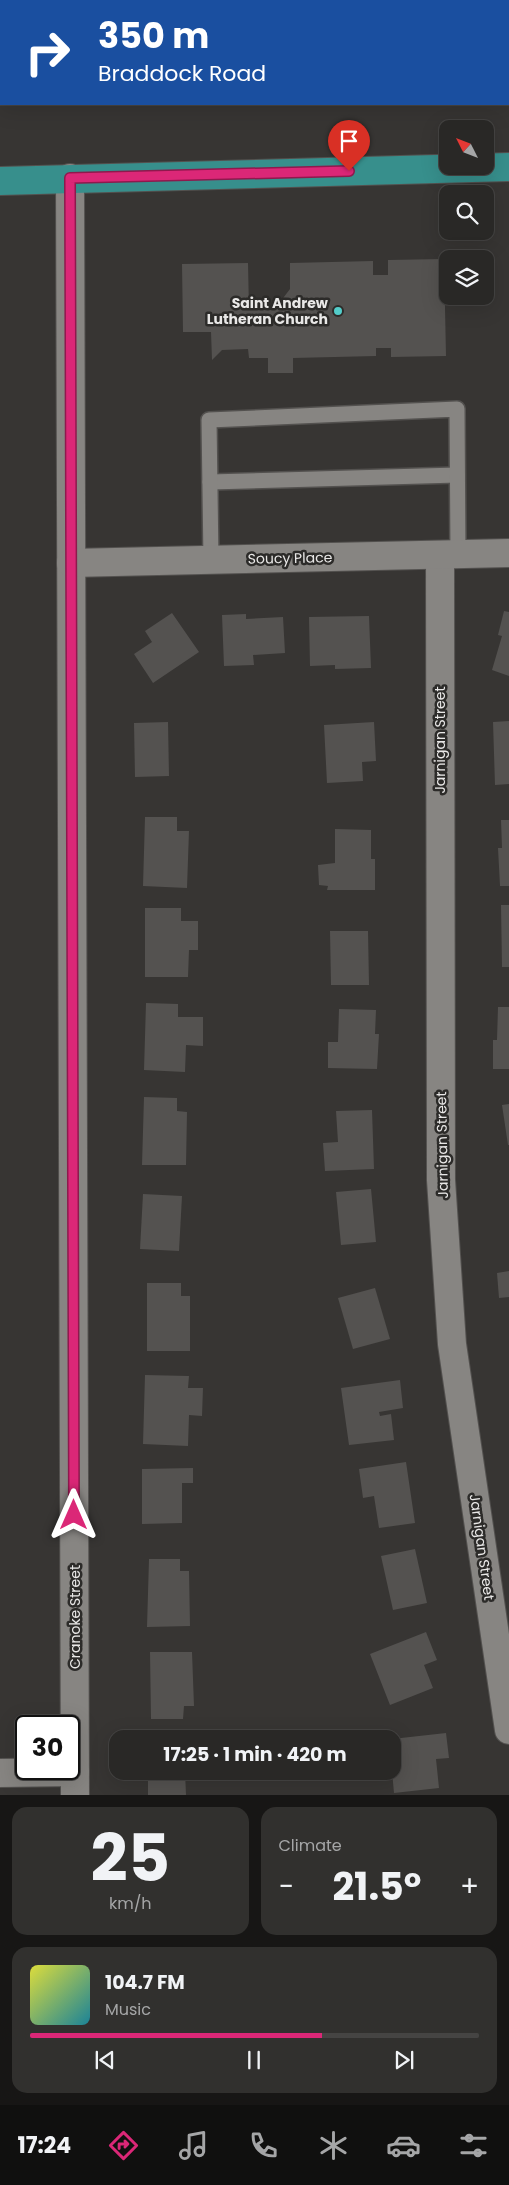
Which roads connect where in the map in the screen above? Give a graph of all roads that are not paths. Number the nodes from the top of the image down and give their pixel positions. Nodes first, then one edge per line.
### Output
1 (509, 167) edge
2 (70, 178) junction
3 (0, 181) edge
4 (457, 475) junction
5 (210, 482) junction
6 (509, 554) edge
7 (449, 555) junction
8 (211, 560) junction
9 (71, 563) junction
10 (509, 1730) edge
11 (0, 1773) edge
12 (75, 1784) edge

1 - 2 main road
2 - 3 main road
2 - 9 street, Cranoke Street
4 - 5 lane
4 - 5 lane
4 - 7 lane
5 - 8 lane
6 - 7 street, Soucy Place
7 - 8 street, Soucy Place
7 - 10 street, Jarnigan Street
8 - 9 street, Soucy Place
9 - 12 street, Cranoke Street
11 - 12 street

